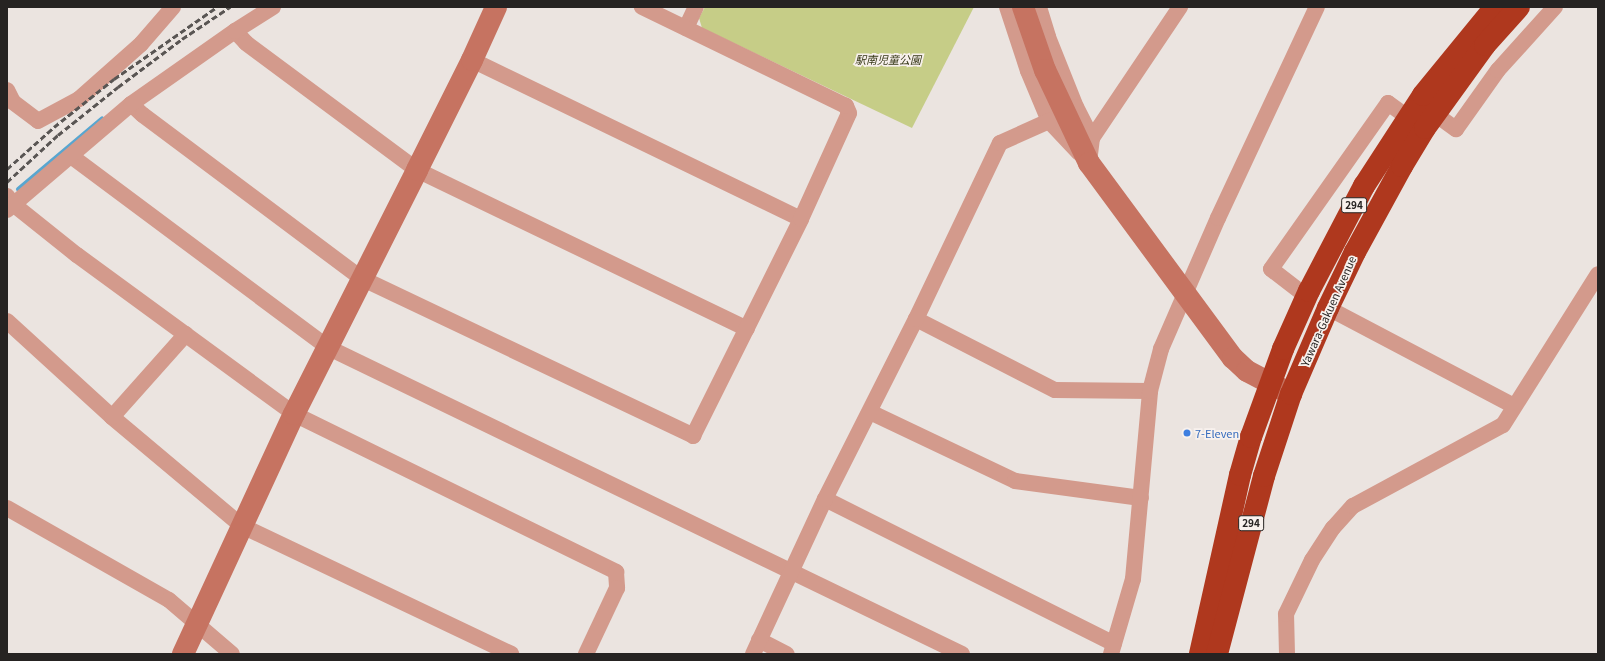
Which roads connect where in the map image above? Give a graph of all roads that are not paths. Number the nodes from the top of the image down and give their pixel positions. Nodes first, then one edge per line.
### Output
1 (173, 7) edge
2 (273, 7) edge
3 (496, 7) edge
4 (642, 7) edge
5 (696, 7) edge
6 (1007, 7) edge
7 (1023, 7) edge
8 (1039, 7) edge
9 (1180, 7) edge
10 (1317, 7) edge
11 (1495, 7) edge
12 (1519, 7) edge
13 (1548, 9) edge
14 (686, 28) junction
15 (234, 31) junction
16 (472, 60) junction
17 (7, 90) edge
18 (131, 104) junction
19 (1435, 114) junction
20 (1056, 116) junction
21 (1409, 118) junction
22 (1092, 138) junction
23 (71, 156) junction
24 (1089, 163) junction
25 (417, 170) junction
26 (9, 204) edge
27 (801, 219) junction
28 (1598, 274) edge
29 (361, 278) junction
30 (1185, 295) junction
31 (1306, 296) junction
32 (1328, 308) junction
33 (916, 319) junction
34 (7, 321) edge
35 (746, 329) junction
36 (186, 334) junction
37 (329, 348) junction
38 (1270, 384) junction
39 (1150, 391) junction
40 (1292, 394) junction
41 (1514, 406) junction
42 (870, 412) junction
43 (294, 414) junction
44 (112, 416) junction
45 (1141, 498) junction
46 (825, 500) junction
47 (7, 508) edge
48 (242, 526) junction
49 (792, 571) junction
50 (198, 624) junction
51 (756, 647) edge
52 (1113, 649) edge
53 (183, 654) edge
54 (232, 654) edge
55 (510, 654) edge
56 (586, 654) edge
57 (787, 654) edge
58 (962, 654) edge
59 (1200, 654) edge
60 (1217, 654) edge
61 (1287, 654) edge

1 - 17 street
2 - 15 street
3 - 16 street
4 - 14 street
5 - 14 street
6 - 20 street
7 - 20 street
8 - 22 street
9 - 22 street
10 - 30 street
11 - 21 highway, 294
12 - 19 highway, Yawara-Gakuen Avenue / 294
13 - 19 street
14 - 27 street
15 - 18 street
15 - 25 street
16 - 25 street
16 - 27 street
18 - 23 street
18 - 29 street
19 - 32 highway, Yawara-Gakuen Avenue / 294
20 - 24 street
20 - 33 street
21 - 31 highway, 294
21 - 31 street
22 - 24 street
23 - 26 street
23 - 37 street
24 - 30 street
25 - 29 street
25 - 35 street
26 - 36 street
27 - 35 street
28 - 41 street
29 - 35 street
29 - 37 street
30 - 38 street
30 - 39 street
31 - 38 highway, 294
32 - 40 highway, Yawara-Gakuen Avenue / 294
32 - 41 street
33 - 39 street
33 - 42 street
34 - 44 street
36 - 43 street
36 - 44 street
37 - 43 street
37 - 49 street
38 - 40 street
38 - 59 highway, 294
39 - 45 street
40 - 60 highway, Yawara-Gakuen Avenue / 294
41 - 61 street
42 - 45 street
42 - 46 street
43 - 48 street
43 - 56 street
44 - 48 street
45 - 52 street
46 - 49 street
46 - 52 street
47 - 50 street
48 - 50 street
48 - 55 street
49 - 51 street
49 - 58 street
50 - 53 street
50 - 54 street
51 - 57 street

